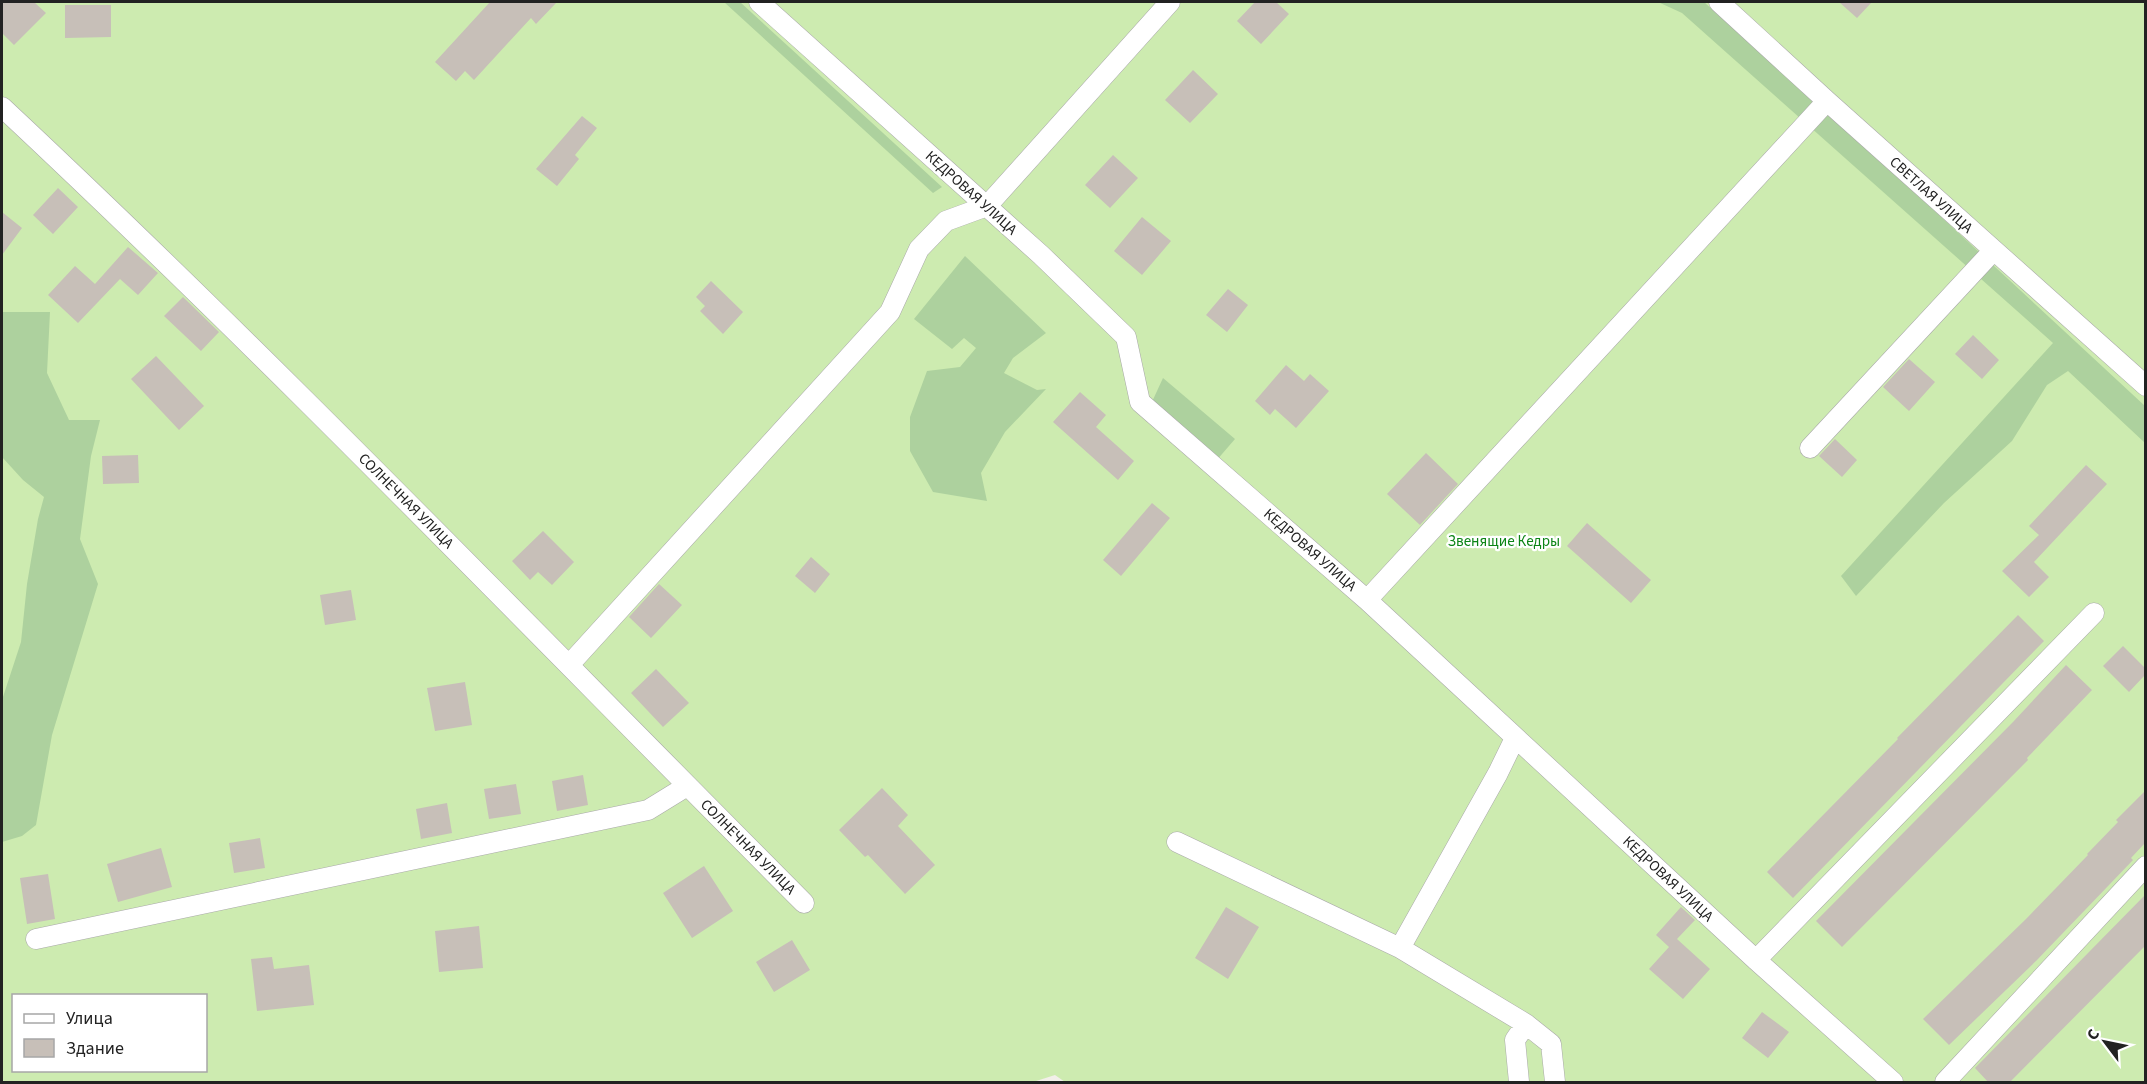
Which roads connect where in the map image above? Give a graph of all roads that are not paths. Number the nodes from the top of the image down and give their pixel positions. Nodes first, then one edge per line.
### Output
1 (759, 2) edge
2 (1170, 2) edge
3 (1719, 2) edge
4 (1827, 101) junction
5 (2, 107) edge
6 (987, 206) junction
7 (1993, 251) junction
8 (2145, 386) edge
9 (1810, 448) dead end
10 (1367, 600) junction
11 (2094, 613) dead end
12 (569, 665) junction
13 (1515, 738) junction
14 (687, 786) junction
15 (1178, 842) dead end
16 (2145, 866) edge
17 (804, 903) dead end
18 (36, 939) dead end
19 (1400, 948) junction
20 (1756, 960) junction
21 (1526, 1024) junction
22 (1519, 1083) edge
23 (1555, 1083) edge
24 (1893, 1083) edge
25 (1945, 1083) edge

1 - 6 street, КЕДРОВАЯ УЛИЦА
2 - 6 street
3 - 4 street, СВЕТЛАЯ УЛИЦА
4 - 7 street, СВЕТЛАЯ УЛИЦА
4 - 10 street
5 - 12 street, СОЛНЕЧНАЯ УЛИЦА
6 - 10 street, КЕДРОВАЯ УЛИЦА
6 - 12 street
7 - 8 street, СВЕТЛАЯ УЛИЦА
7 - 9 street
10 - 13 street, КЕДРОВАЯ УЛИЦА
11 - 20 street
12 - 14 street, СОЛНЕЧНАЯ УЛИЦА
13 - 19 street
13 - 20 street, КЕДРОВАЯ УЛИЦА
14 - 17 street, СОЛНЕЧНАЯ УЛИЦА
14 - 18 street
15 - 19 street
16 - 25 street
19 - 21 street
20 - 24 street, КЕДРОВАЯ УЛИЦА
21 - 22 street
21 - 23 street

